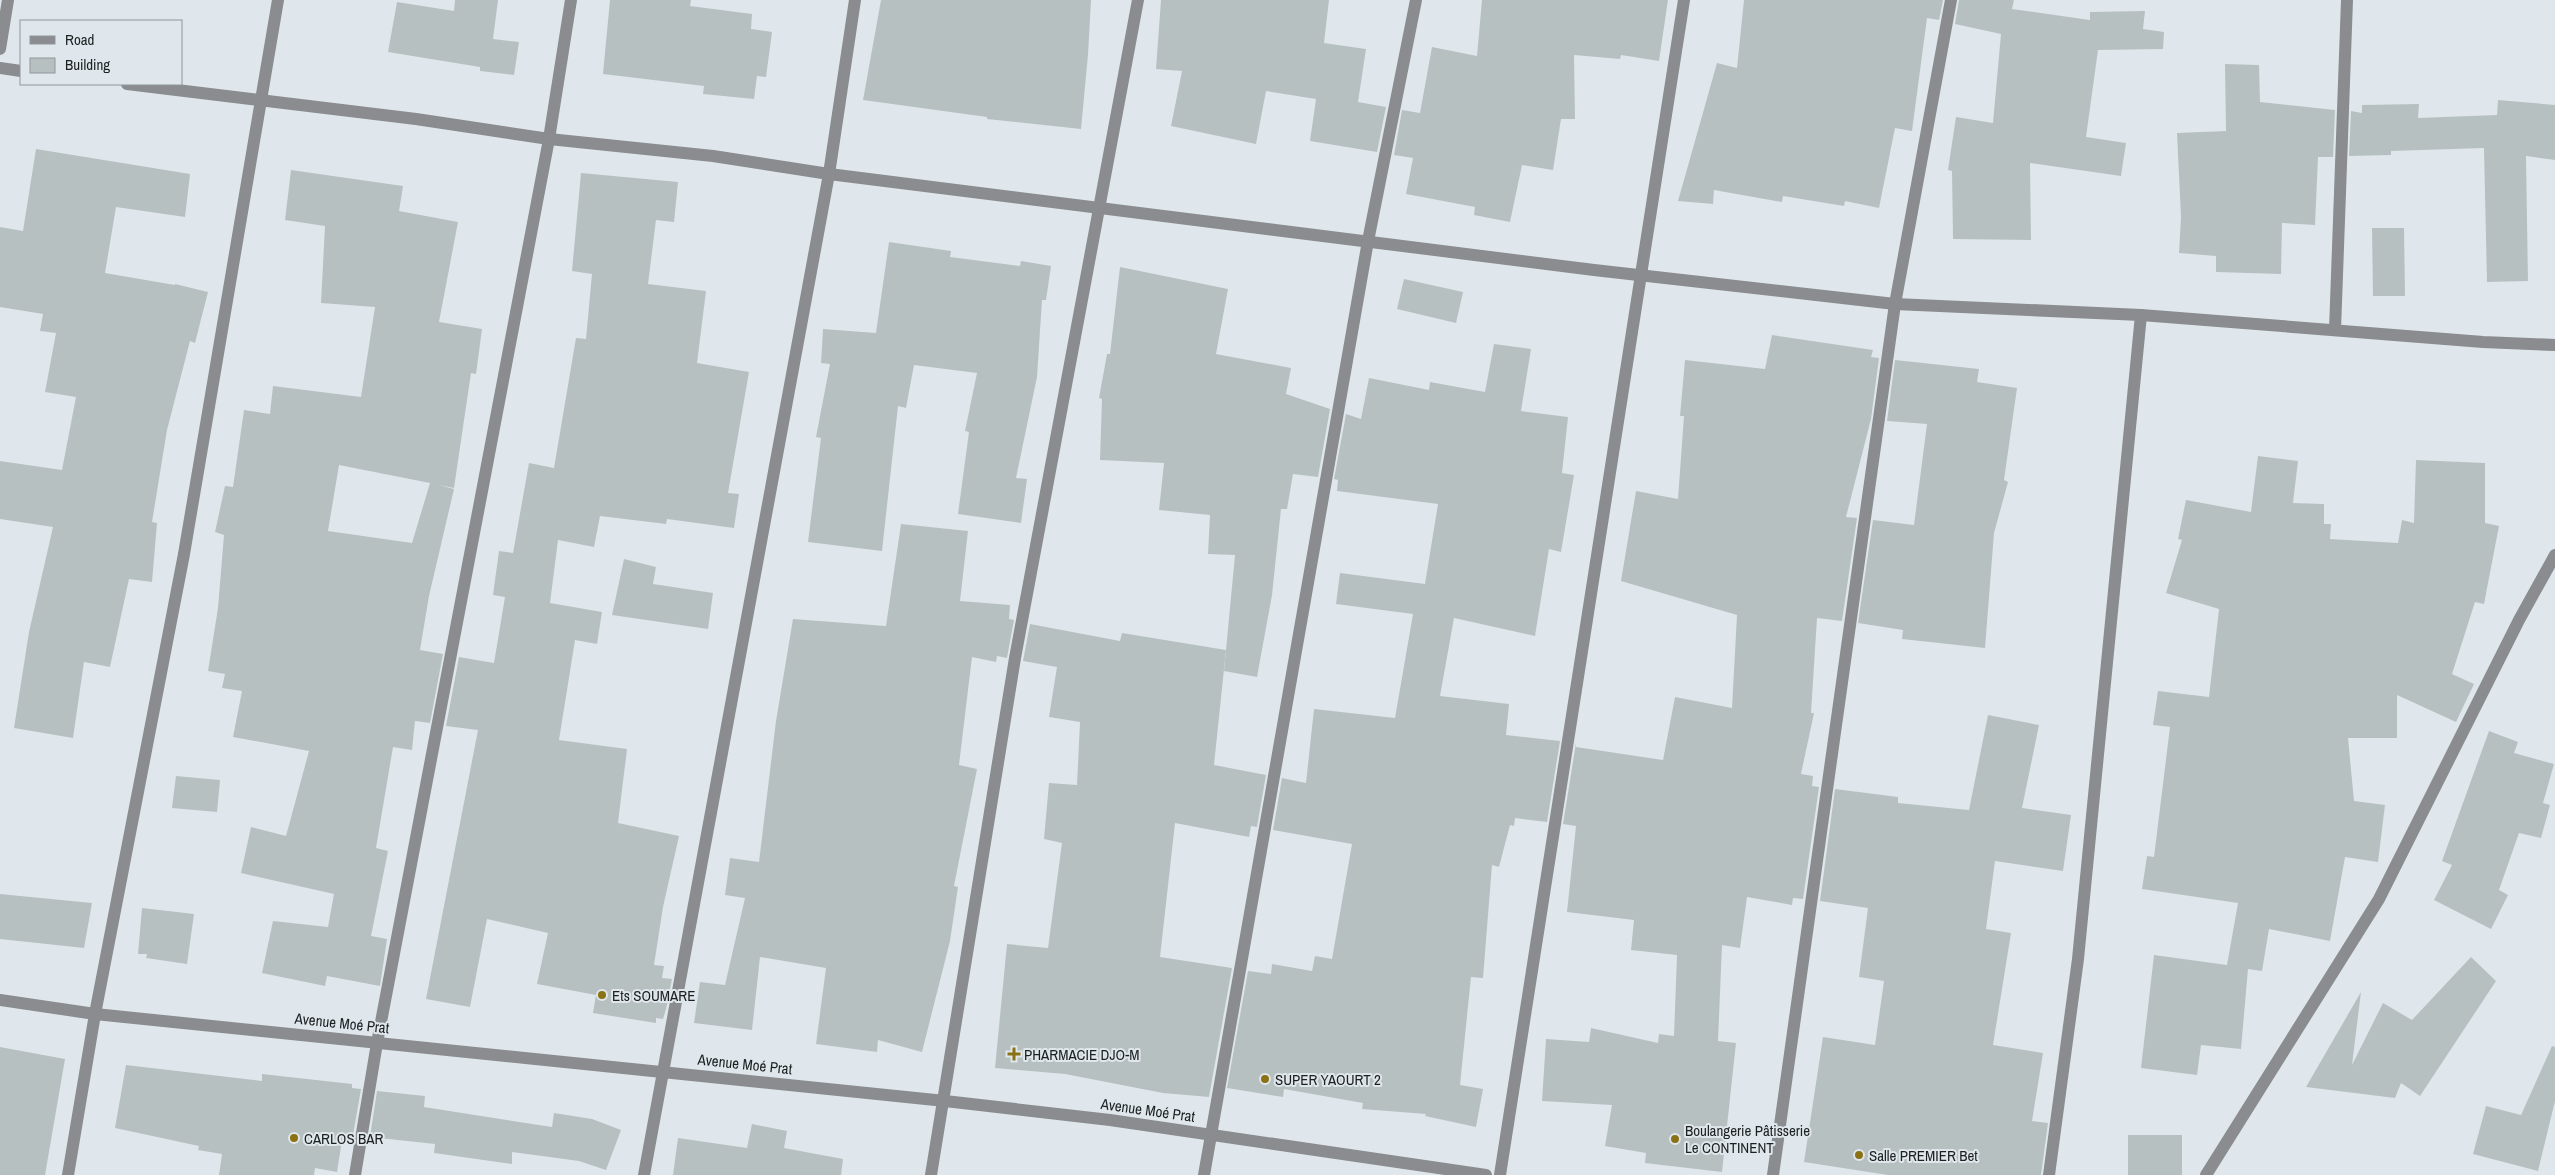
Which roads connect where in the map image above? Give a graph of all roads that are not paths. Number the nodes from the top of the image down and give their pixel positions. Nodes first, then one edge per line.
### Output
1 (8, 0) edge
2 (278, 0) edge
3 (571, 0) edge
4 (855, 0) edge
5 (1138, 0) edge
6 (1416, 0) edge
7 (1684, 0) edge
8 (1951, 0) edge
9 (2347, 0) edge
10 (0, 49) edge
11 (0, 68) edge
12 (20, 71) edge
13 (135, 85) edge
14 (262, 101) junction
15 (549, 139) junction
16 (829, 174) junction
17 (1099, 208) junction
18 (1368, 241) junction
19 (1640, 275) junction
20 (1895, 304) junction
21 (2141, 315) junction
22 (2335, 330) junction
23 (2555, 345) edge
24 (2555, 556) edge
25 (0, 1000) edge
26 (94, 1014) junction
27 (377, 1043) junction
28 (662, 1072) junction
29 (945, 1101) junction
30 (1210, 1135) junction
31 (68, 1175) edge
32 (355, 1175) edge
33 (644, 1175) edge
34 (932, 1175) edge
35 (1204, 1175) edge
36 (1486, 1175) edge
37 (1500, 1175) edge
38 (1773, 1175) edge
39 (2050, 1175) edge
40 (2206, 1175) edge

1 - 10 street
2 - 14 street
3 - 15 street
4 - 16 street
5 - 17 street
6 - 18 street
7 - 19 street
8 - 20 street
9 - 22 street
11 - 12 street
13 - 14 street
14 - 15 street
14 - 26 street
15 - 16 street
15 - 27 street
16 - 17 street
16 - 28 street
17 - 18 street
17 - 29 street
18 - 19 street
18 - 30 street
19 - 20 street
19 - 37 street
20 - 21 street
20 - 38 street
21 - 22 street
21 - 39 street
22 - 23 street
24 - 40 street
25 - 26 street, Avenue Moé Prat
26 - 27 street, Avenue Moé Prat
26 - 31 street
27 - 28 street, Avenue Moé Prat
27 - 32 street
28 - 29 street, Avenue Moé Prat
28 - 33 street
29 - 30 street, Avenue Moé Prat
29 - 34 street
30 - 35 street
30 - 36 street, Avenue Moé Prat

